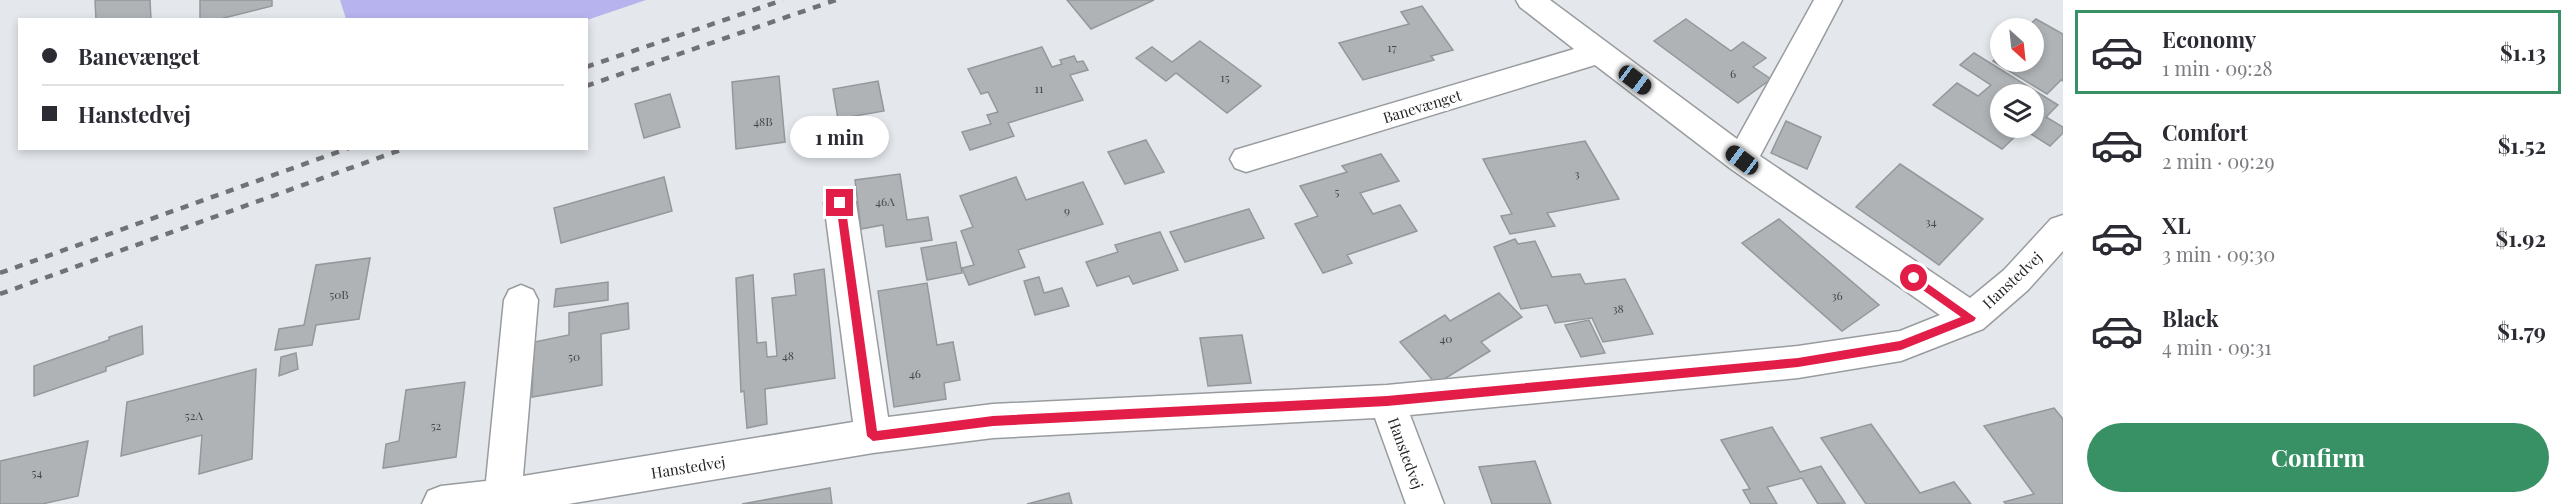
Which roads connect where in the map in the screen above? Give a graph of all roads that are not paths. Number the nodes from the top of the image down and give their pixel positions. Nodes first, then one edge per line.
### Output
1 (1530, 0) edge
2 (1828, 0) edge
3 (1599, 53) junction
4 (1246, 159) dead end
5 (1742, 160) junction
6 (840, 203) dead end
7 (2063, 229) edge
8 (521, 300) dead end
9 (1971, 318) junction
10 (1387, 401) junction
11 (873, 436) junction
12 (503, 497) junction
13 (441, 504) edge
14 (1425, 504) edge

1 - 3 street
2 - 5 street
3 - 4 street, Banevænget
3 - 5 street
5 - 9 street
6 - 11 street
7 - 9 street, Hanstedvej
8 - 12 street
9 - 10 street, Hanstedvej
10 - 11 street, Hanstedvej
10 - 14 street, Hanstedvej
11 - 12 street, Hanstedvej
12 - 13 street, Hanstedvej

